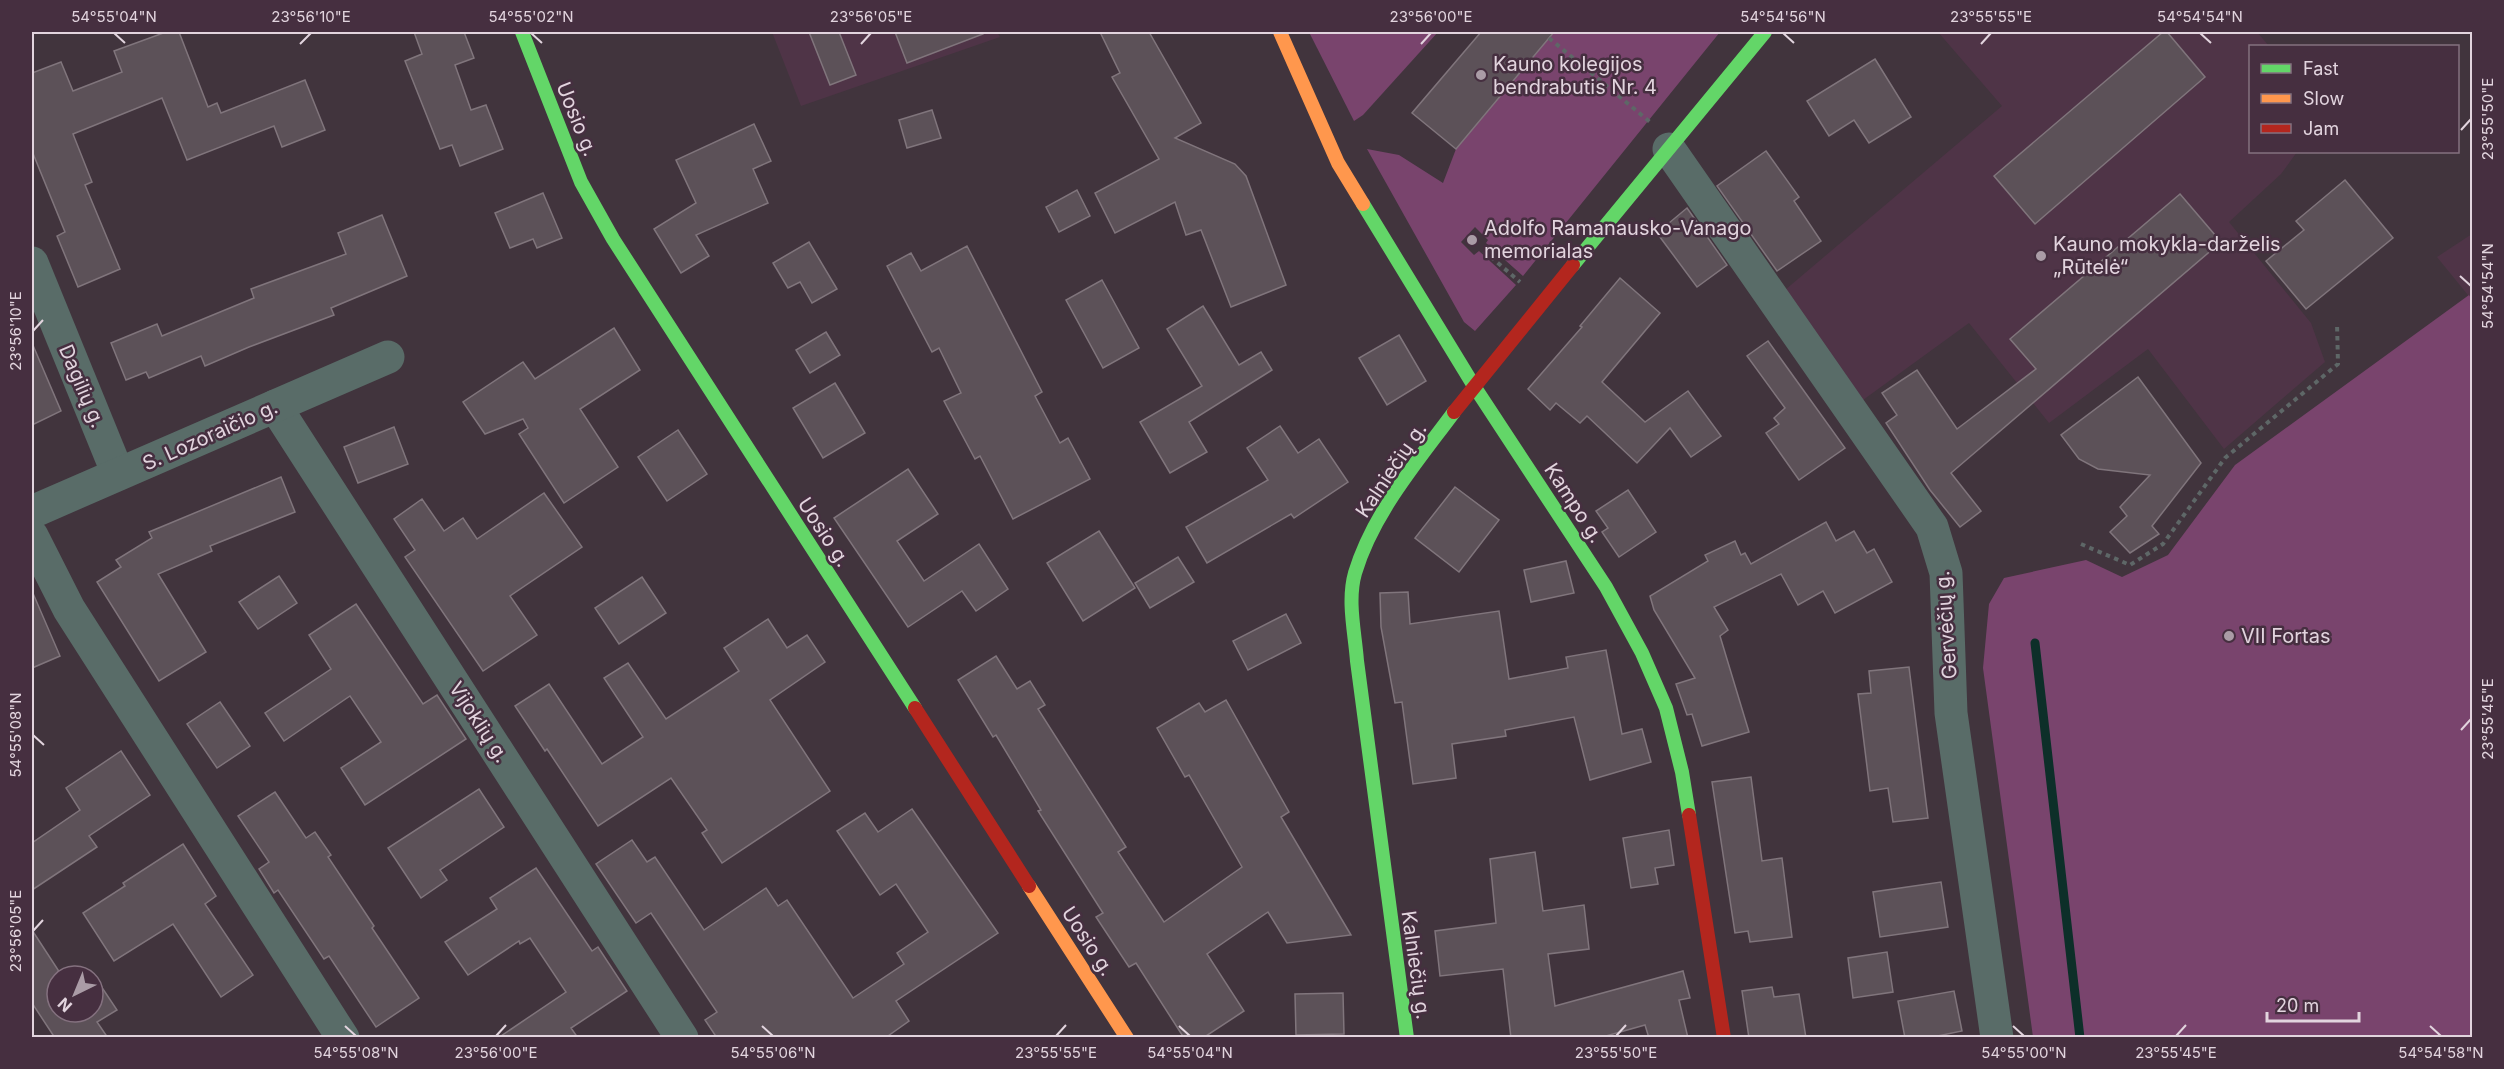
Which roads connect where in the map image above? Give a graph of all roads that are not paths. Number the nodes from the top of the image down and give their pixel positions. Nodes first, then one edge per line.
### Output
1 (522, 32) edge
2 (1280, 32) edge
3 (1765, 32) edge
4 (1672, 146) junction
5 (32, 263) edge
6 (388, 357) dead end
7 (1474, 386) junction
8 (275, 406) junction
9 (118, 474) junction
10 (32, 512) edge
11 (32, 536) edge
12 (343, 1038) edge
13 (682, 1038) edge
14 (1127, 1038) edge
15 (1407, 1038) edge
16 (1724, 1038) edge
17 (1997, 1038) edge

1 - 14 street, Uosio g.
2 - 7 street, Kampo g.
3 - 4 street, Kalniečių g.
4 - 7 street, Kalniečių g.
4 - 17 street, Gervėčių g.
5 - 9 street, Dagilių g.
6 - 8 street, S. Lozoraičio g.
7 - 15 street, Kalniečių g.
7 - 16 street, Kampo g.
8 - 9 street, S. Lozoraičio g.
8 - 13 street, Vijoklių g.
9 - 10 street, S. Lozoraičio g.
11 - 12 street

